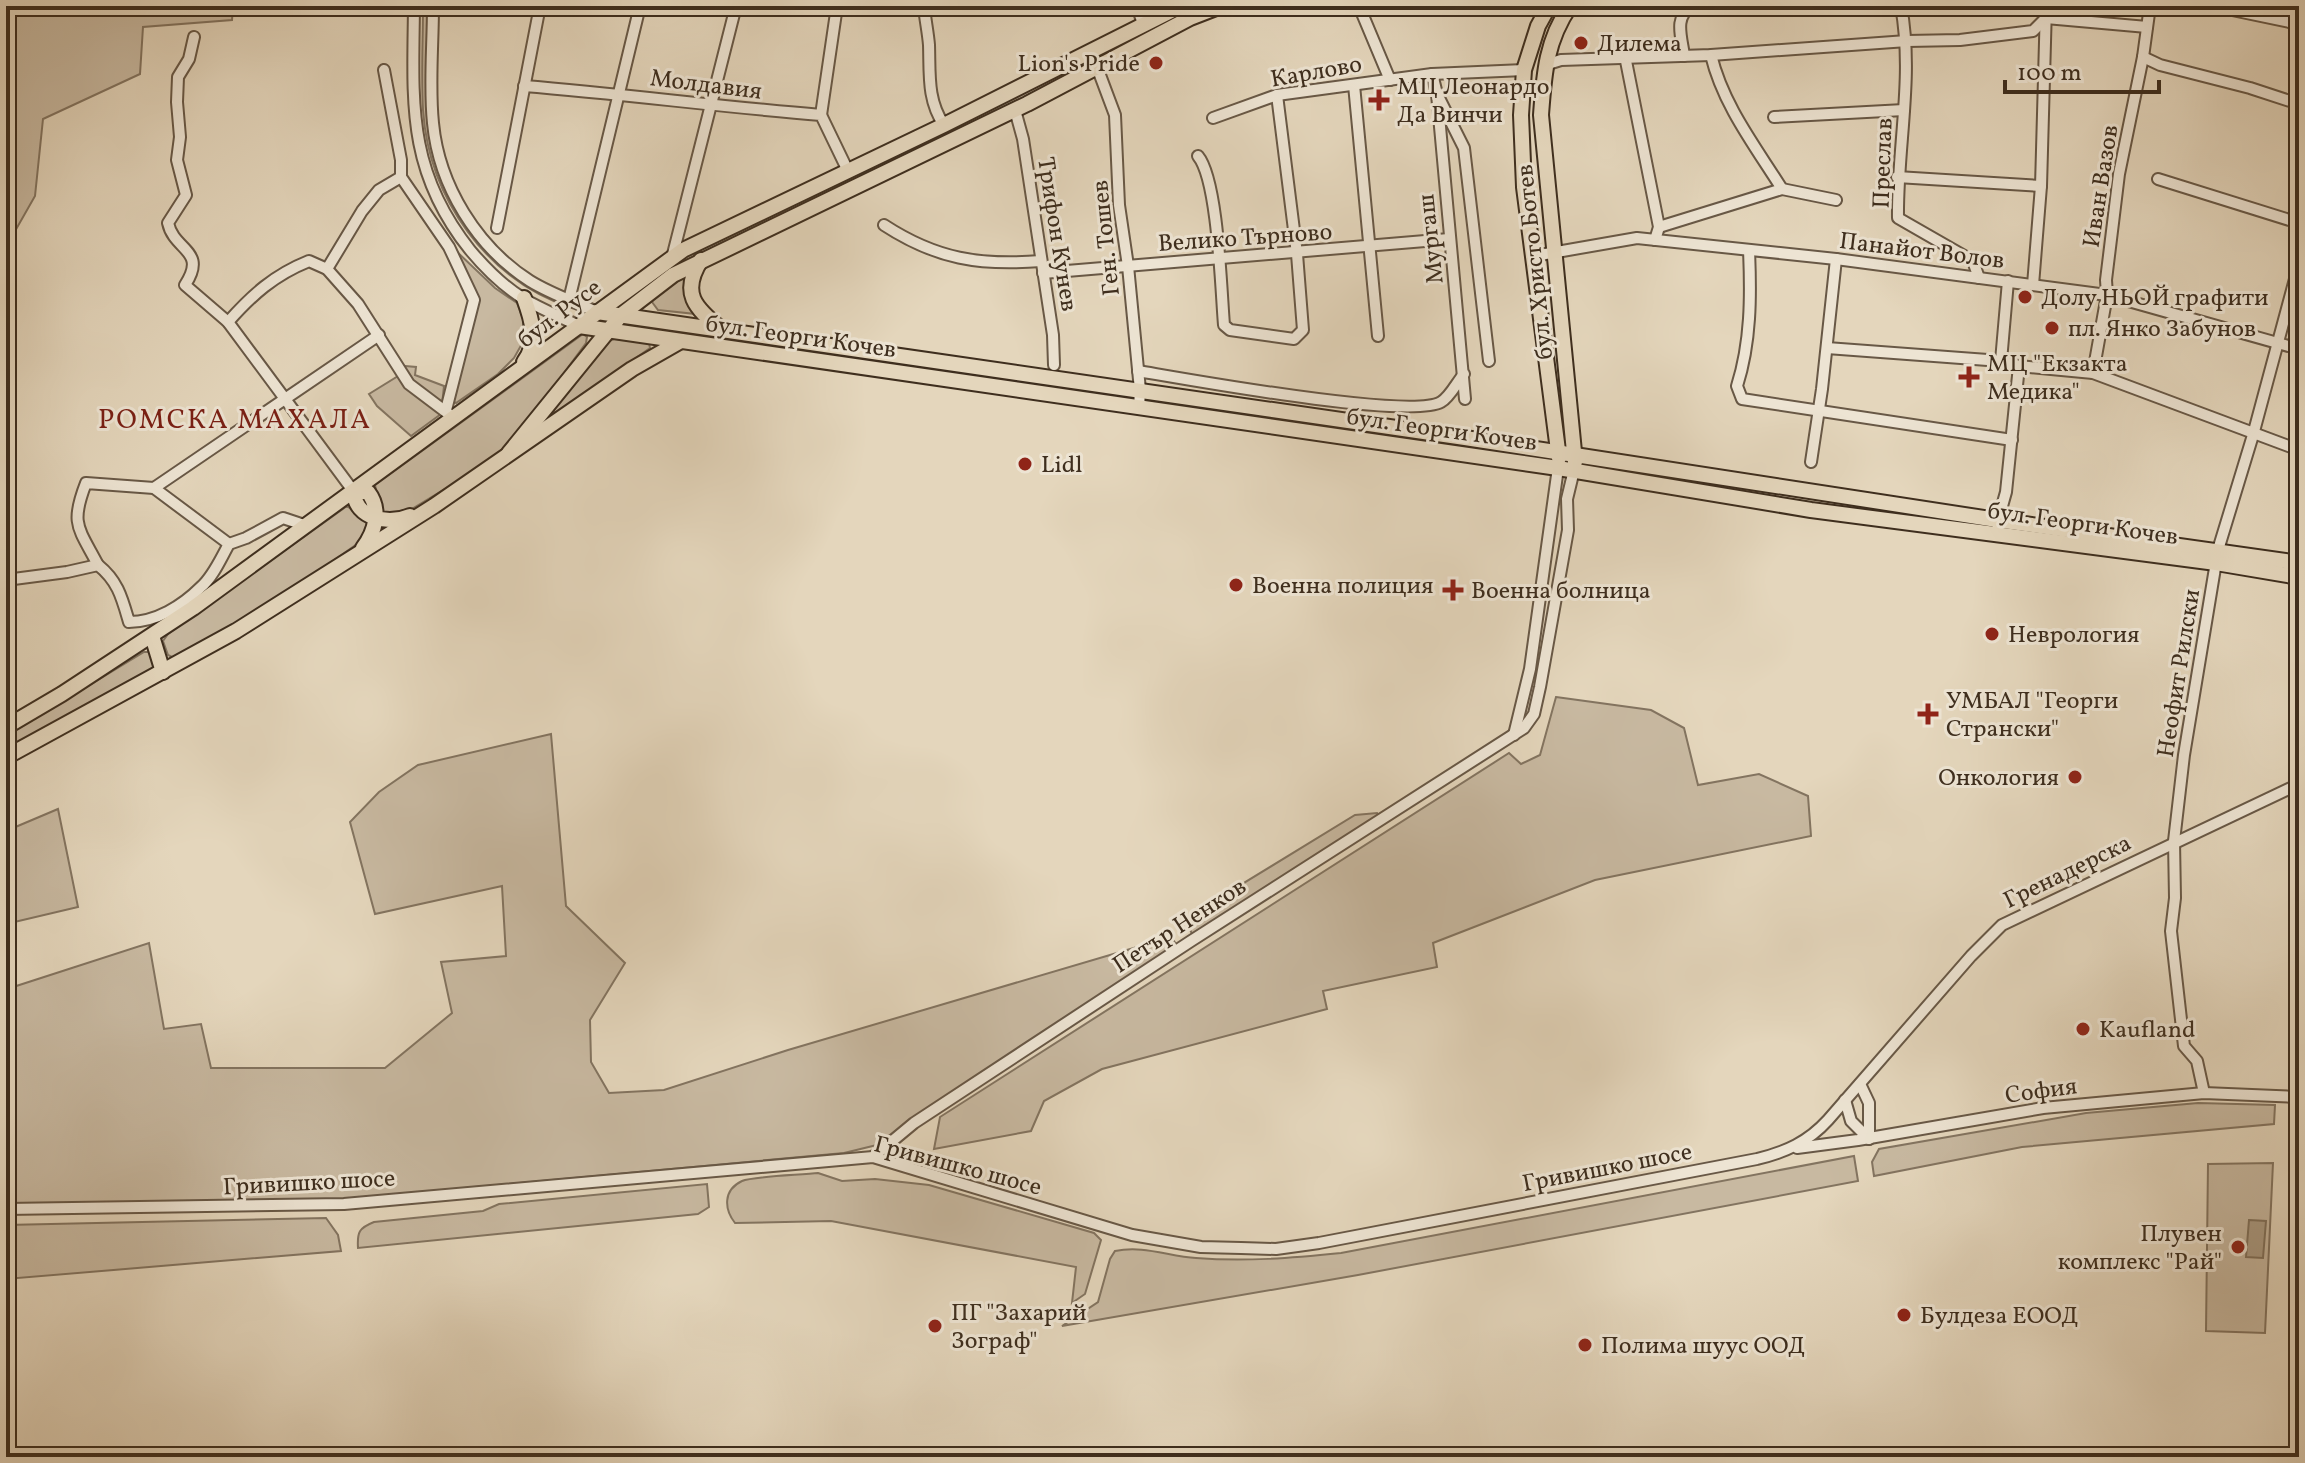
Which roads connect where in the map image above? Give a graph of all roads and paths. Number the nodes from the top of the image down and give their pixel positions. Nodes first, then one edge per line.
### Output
1 (414, 6) edge
2 (433, 6) edge
3 (540, 6) edge
4 (640, 6) edge
5 (736, 6) edge
6 (837, 6) edge
7 (924, 6) edge
8 (1137, 6) edge
9 (1181, 6) edge
10 (1221, 6) edge
11 (1359, 6) edge
12 (1549, 6) edge
13 (1570, 6) edge
14 (1692, 6) edge
15 (1901, 6) edge
16 (2046, 6) edge
17 (2150, 6) edge
18 (2213, 6) edge
19 (2046, 18) junction
20 (1143, 24) junction
21 (2299, 24) edge
22 (2147, 27) junction
23 (194, 37) dead end
24 (1907, 41) junction
25 (1711, 55) junction
26 (1625, 56) junction
27 (1684, 56) junction
28 (2143, 57) junction
29 (1545, 65) junction
30 (1097, 67) junction
31 (384, 70) dead end
32 (1524, 70) junction
33 (1432, 74) junction
34 (1390, 80) junction
35 (1354, 85) junction
36 (524, 86) junction
37 (620, 93) junction
38 (1437, 94) junction
39 (1277, 95) junction
40 (2299, 104) edge
41 (712, 107) junction
42 (1015, 110) junction
43 (1904, 110) junction
44 (821, 115) junction
45 (1774, 117) dead end
46 (1213, 118) dead end
47 (944, 125) junction
48 (1198, 156) dead end
49 (848, 171) junction
50 (401, 177) junction
51 (1897, 177) junction
52 (2158, 179) dead end
53 (2041, 186) junction
54 (1782, 189) junction
55 (1836, 200) dead end
56 (2299, 223) edge
57 (884, 225) dead end
58 (1659, 227) junction
59 (497, 228) dead end
60 (1449, 239) junction
61 (1655, 240) junction
62 (1370, 247) junction
63 (1749, 250) junction
64 (1554, 252) junction
65 (1297, 254) junction
66 (1534, 256) junction
67 (672, 258) junction
68 (703, 259) junction
69 (1221, 259) junction
70 (1836, 259) junction
71 (1041, 261) junction
72 (2299, 264) edge
73 (1128, 266) junction
74 (327, 269) junction
75 (1043, 273) junction
76 (1979, 278) junction
77 (2008, 281) junction
78 (2033, 285) junction
79 (2107, 295) junction
80 (524, 298) junction
81 (569, 300) junction
82 (597, 312) junction
83 (621, 315) junction
84 (228, 322) junction
85 (579, 326) junction
86 (721, 329) junction
87 (606, 331) junction
88 (379, 335) junction
89 (1378, 336) dead end
90 (682, 341) junction
91 (2279, 342) junction
92 (1827, 348) junction
93 (2299, 349) edge
94 (1489, 361) dead end
95 (2001, 361) junction
96 (1054, 365) dead end
97 (2019, 366) junction
98 (1138, 371) junction
99 (516, 373) junction
100 (2093, 373) junction
101 (1464, 374) junction
102 (1218, 384) junction
103 (1140, 390) junction
104 (284, 399) junction
105 (1465, 399) dead end
106 (1241, 406) junction
107 (1139, 408) junction
108 (1819, 411) junction
109 (450, 414) junction
110 (2253, 435) junction
111 (2012, 440) junction
112 (2299, 450) edge
113 (509, 453) junction
114 (1576, 455) junction
115 (1559, 460) junction
116 (1811, 462) dead end
117 (1574, 470) junction
118 (154, 488) junction
119 (354, 492) junction
120 (434, 506) junction
121 (376, 518) junction
122 (307, 526) junction
123 (1996, 527) junction
124 (229, 544) junction
125 (2217, 557) junction
126 (2299, 563) edge
127 (98, 565) junction
128 (341, 566) junction
129 (2299, 577) edge
130 (6, 580) edge
131 (152, 636) junction
132 (163, 672) junction
133 (6, 727) edge
134 (1514, 735) junction
135 (6, 757) edge
136 (2299, 784) edge
137 (2174, 841) junction
138 (1860, 1084) junction
139 (2204, 1093) junction
140 (2299, 1097) edge
141 (1845, 1100) junction
142 (1869, 1139) junction
143 (1791, 1149) junction
144 (873, 1157) junction
145 (6, 1209) edge

1 - 80 street
2 - 81 street
3 - 36 street
4 - 37 street
5 - 41 street
6 - 44 street
7 - 47 street
8 - 20 street
9 - 20 main road, бул. Русе
10 - 30 main road, бул. Русе
11 - 34 street
12 - 32 main road, бул. Христо Ботев
13 - 29 main road, бул. Христо Ботев
14 - 27 street
15 - 24 street, Преслав
16 - 19 street
17 - 22 street, Иван Вазов
18 - 21 street
19 - 22 street
19 - 24 street
19 - 53 street
20 - 47 main road, бул. Русе
22 - 28 street, Иван Вазов
23 - 84 street
24 - 25 street
24 - 43 street, Преслав
25 - 27 street
25 - 54 street
26 - 27 street
26 - 29 street
26 - 58 street
28 - 40 street
28 - 79 street, Иван Вазов
29 - 64 main road, бул. Христо Ботев
30 - 42 main road, бул. Русе
30 - 73 street, Ген. Тошев
31 - 50 street
32 - 33 street, Карлово
32 - 66 main road, бул. Христо Ботев
33 - 34 street, Карлово
33 - 38 street, Мургаш
34 - 35 street, Карлово
35 - 39 street, Карлово
35 - 62 street
36 - 37 street, Молдавия
36 - 59 street
37 - 41 street, Молдавия
37 - 81 street
38 - 60 street, Мургаш
38 - 94 street
39 - 46 street, Карлово
39 - 65 street
41 - 44 street, Молдавия
41 - 67 street
42 - 68 main road, бул. Русе
42 - 71 street, Трифон Кунев
43 - 45 street
43 - 51 street, Преслав
44 - 49 street
47 - 49 main road, бул. Русе
48 - 69 street
49 - 67 main road, бул. Русе
50 - 74 street
50 - 109 street
51 - 53 street
51 - 76 street, Преслав
52 - 56 street
53 - 78 street
54 - 55 street
54 - 58 street
57 - 71 street
58 - 61 street
60 - 62 street, Велико Търново
60 - 101 street, Мургаш
61 - 63 street, Панайот Волов
61 - 64 street, Панайот Волов
62 - 65 street, Велико Търново
62 - 89 street
63 - 70 street, Панайот Волов
63 - 108 street
64 - 66 street, Панайот Волов
64 - 114 main road, бул. Христо Ботев
65 - 69 street, Велико Търново
65 - 69 street
66 - 115 main road, бул. Христо Ботев
67 - 82 main road, бул. Русе
68 - 83 main road, бул. Русе
68 - 86 main road
69 - 73 street, Велико Търново
70 - 76 street, Панайот Волов
70 - 92 street
71 - 75 street, Трифон Кунев
72 - 91 street, Неофит Рилски
73 - 75 street, Велико Търново
73 - 98 street, Ген. Тошев
74 - 84 street
74 - 88 street
75 - 96 street, Трифон Кунев
76 - 77 street, Панайот Волов
77 - 78 street, Панайот Волов
77 - 95 street
78 - 79 street, Панайот Волов
79 - 91 street, Панайот Волов
79 - 100 street, Иван Вазов
80 - 85 street
80 - 99 main road
81 - 82 street
82 - 83 main road, бул. Георги Кочев
82 - 85 main road, бул. Русе
83 - 86 main road, бул. Георги Кочев
83 - 87 main road, бул. Русе
84 - 104 street
85 - 87 main road, бул. Георги Кочев
85 - 99 main road, бул. Русе
86 - 103 main road, бул. Георги Кочев
87 - 90 main road, бул. Георги Кочев
87 - 113 main road, бул. Русе
88 - 104 street
88 - 109 street
90 - 107 main road, бул. Георги Кочев
90 - 113 main road, бул. Русе
91 - 93 street, Панайот Волов
91 - 110 street, Неофит Рилски
92 - 95 street
92 - 108 street
95 - 97 street
97 - 100 street
97 - 111 street
98 - 102 street
98 - 103 street, Ген. Тошев
99 - 109 main road, бул. Русе
100 - 110 street
101 - 102 street
101 - 105 street, Мургаш
102 - 106 street
103 - 106 main road, бул. Георги Кочев
103 - 107 street, Ген. Тошев
104 - 118 street
104 - 119 street
106 - 115 main road, бул. Георги Кочев
107 - 115 main road, бул. Георги Кочев
108 - 111 street
108 - 116 street
109 - 119 main road, бул. Русе
110 - 112 street
110 - 125 street, Неофит Рилски
111 - 123 street
113 - 120 main road, бул. Русе
114 - 115 main road, бул. Георги Кочев
114 - 117 main road, бул. Христо Ботев
114 - 123 main road, бул. Георги Кочев
115 - 117 main road, бул. Георги Кочев
115 - 134 street
117 - 123 main road, бул. Георги Кочев
117 - 134 street, Петър Ненков
118 - 124 street
118 - 127 street
119 - 121 main road
119 - 122 main road, бул. Русе
120 - 121 main road
120 - 128 main road, бул. Русе
121 - 128 main road
122 - 124 street
122 - 131 main road, бул. Русе
123 - 125 main road, бул. Георги Кочев
124 - 127 street
125 - 126 main road, бул. Георги Кочев
125 - 129 main road, бул. Георги Кочев
125 - 137 street, Неофит Рилски
127 - 130 street
128 - 132 main road, бул. Русе
131 - 132 main road
131 - 133 main road, бул. Русе
132 - 135 main road, бул. Русе
134 - 144 street, Петър Ненков
136 - 137 street, Гренадерска
137 - 138 street, Гренадерска
137 - 139 street, Неофит Рилски
138 - 141 street, Гренадерска
138 - 142 street
139 - 140 street, София
139 - 142 street, София
141 - 142 street
141 - 143 street, Гренадерска
142 - 143 street, София
143 - 144 street, Гривишко шосе
144 - 145 street, Гривишко шосе

